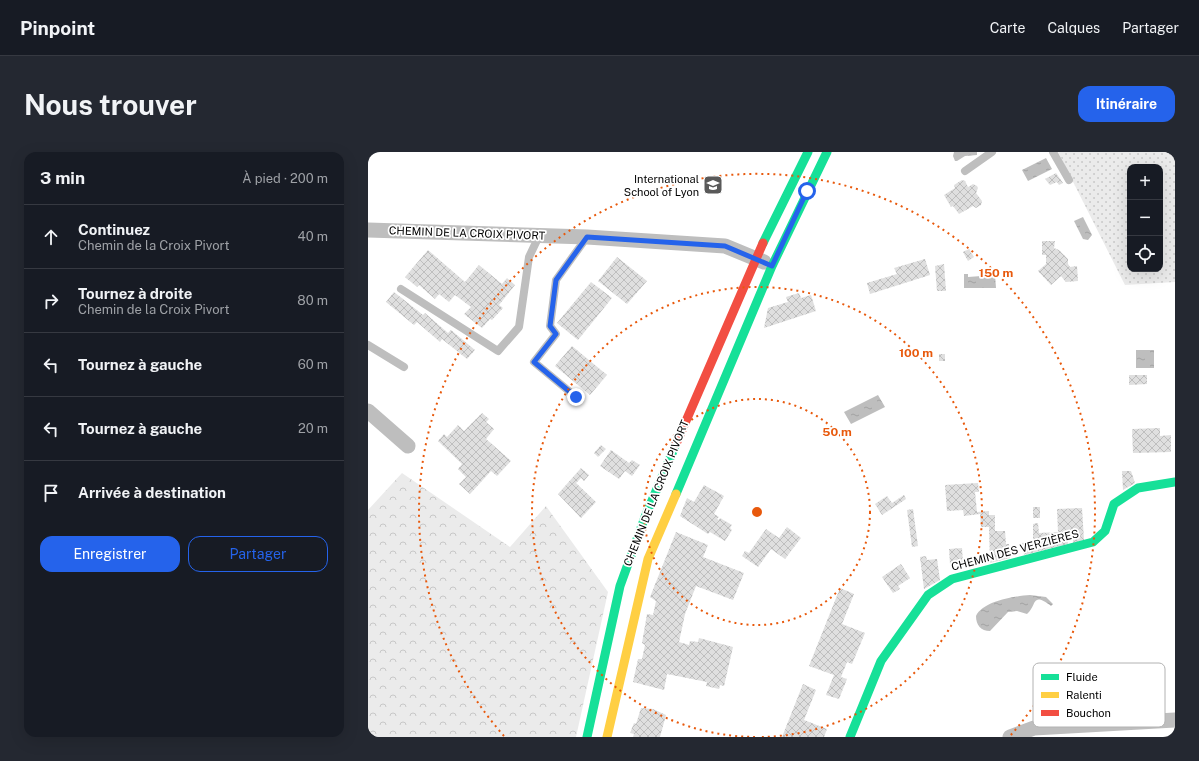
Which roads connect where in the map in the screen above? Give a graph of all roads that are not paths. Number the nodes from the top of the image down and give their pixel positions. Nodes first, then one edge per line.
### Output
1 (808, 152) edge
2 (827, 152) edge
3 (992, 152) edge
4 (1053, 152) edge
5 (965, 171) dead end
6 (1069, 180) dead end
7 (368, 230) edge
8 (539, 236) junction
9 (587, 237) junction
10 (755, 258) junction
11 (772, 266) junction
12 (401, 289) dead end
13 (368, 345) edge
14 (404, 367) dead end
15 (576, 397) dead end
16 (368, 411) edge
17 (408, 446) dead end
18 (1175, 482) edge
19 (1165, 720) edge
20 (1175, 720) edge
21 (1048, 727) edge
22 (1100, 727) edge
23 (587, 737) edge
24 (606, 737) edge
25 (850, 737) edge
26 (1010, 737) edge
27 (1087, 737) edge

1 - 10 main road, CHEMIN DE LA CROIX PIVORT
2 - 11 main road, CHEMIN DE LA CROIX PIVORT
3 - 5 lane
4 - 6 lane
7 - 8 street, CHEMIN DE LA CROIX PIVORT
8 - 9 street, CHEMIN DE LA CROIX PIVORT
8 - 12 lane
9 - 10 street, CHEMIN DE LA CROIX PIVORT
9 - 15 lane
10 - 11 street, CHEMIN DE LA CROIX PIVORT
10 - 23 main road, CHEMIN DE LA CROIX PIVORT
11 - 24 main road, CHEMIN DE LA CROIX PIVORT
13 - 14 lane
16 - 17 street
18 - 25 main road, CHEMIN DES VERZIÈRES
19 - 20 street
21 - 26 street
22 - 27 street

